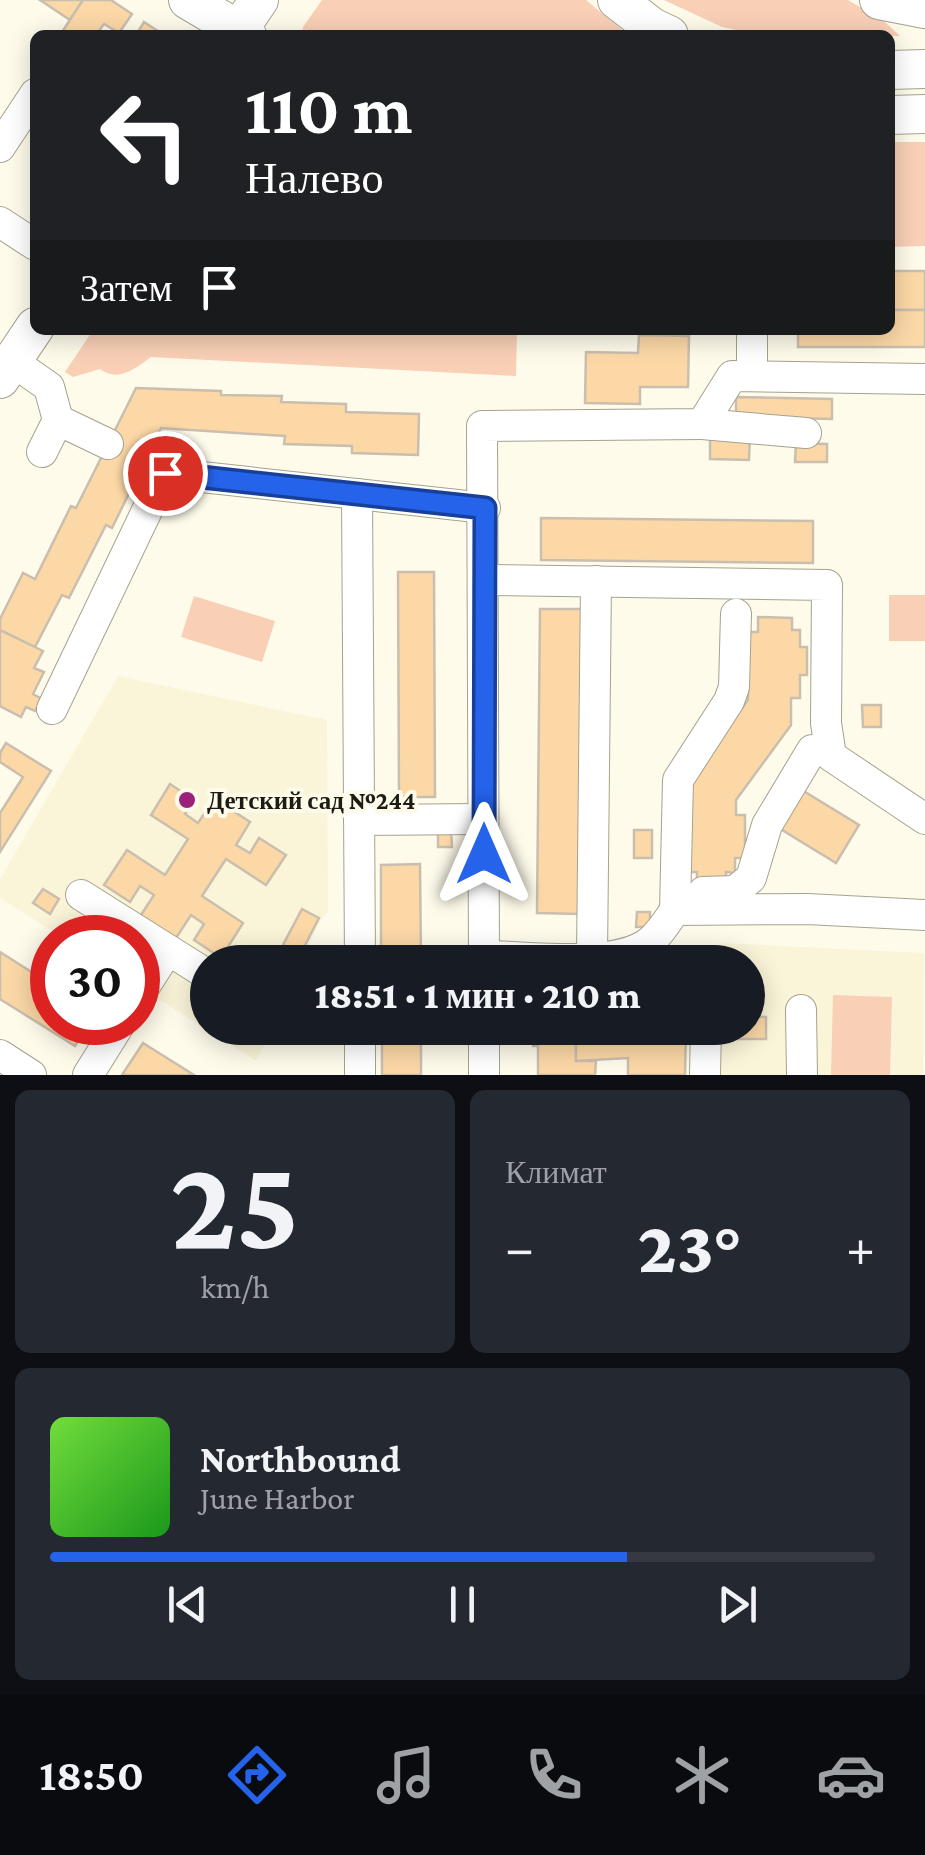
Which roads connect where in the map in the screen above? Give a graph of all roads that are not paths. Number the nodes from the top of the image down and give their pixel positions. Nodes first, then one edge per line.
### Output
1 (188, 0) edge
2 (617, 0) edge
3 (879, 0) edge
4 (925, 9) edge
5 (244, 25) edge
6 (658, 30) edge
7 (925, 69) edge
8 (895, 70) edge
9 (30, 102) edge
10 (925, 114) edge
11 (895, 115) edge
12 (0, 147) edge
13 (0, 222) edge
14 (30, 241) edge
15 (30, 335) edge
16 (752, 335) edge
17 (6, 370) edge
18 (752, 376) junction
19 (925, 379) edge
20 (58, 420) junction
21 (702, 424) junction
22 (806, 434) dead end
23 (108, 444) dead end
24 (42, 452) dead end
25 (357, 494) junction
26 (485, 508) junction
27 (485, 580) junction
28 (596, 582) junction
29 (736, 614) dead end
30 (52, 709) dead end
31 (812, 750) dead end
32 (483, 819) junction
33 (925, 819) edge
34 (359, 820) junction
35 (81, 895) dead end
36 (675, 902) junction
37 (925, 915) edge
38 (360, 945) edge
39 (484, 945) edge
40 (592, 945) edge
41 (645, 945) edge
42 (168, 950) junction
43 (160, 963) edge
44 (190, 964) edge
45 (801, 1010) dead end
46 (107, 1045) edge
47 (360, 1045) edge
48 (484, 1045) edge
49 (706, 1045) edge
50 (0, 1055) edge
51 (31, 1075) edge
52 (88, 1075) edge
53 (360, 1075) edge
54 (484, 1075) edge
55 (706, 1075) edge
56 (802, 1075) edge

1 - 5 main road
2 - 6 main road
3 - 4 main road
7 - 8 main road
9 - 12 street
10 - 11 main road
13 - 14 street
15 - 17 main road
16 - 18 street
17 - 20 street
18 - 19 street
18 - 21 street
20 - 23 street
20 - 24 street
21 - 22 street
21 - 26 street
25 - 26 street
25 - 30 street
25 - 34 street
26 - 27 street
27 - 28 street
27 - 32 street
28 - 33 street
28 - 40 street
29 - 36 street
31 - 36 street
32 - 34 street
32 - 39 street
34 - 38 street
35 - 42 street
36 - 37 street
36 - 41 street
42 - 43 street
42 - 44 street
45 - 56 street
46 - 52 street
47 - 53 street
48 - 54 street
49 - 55 street
50 - 51 street

